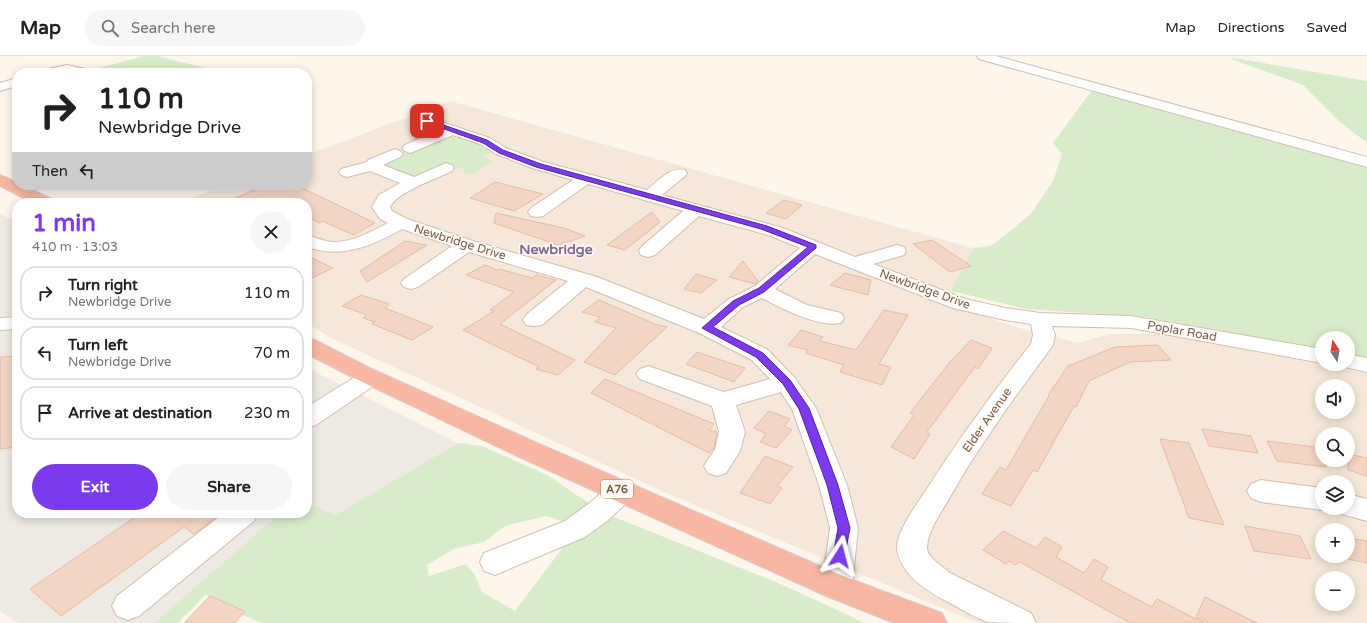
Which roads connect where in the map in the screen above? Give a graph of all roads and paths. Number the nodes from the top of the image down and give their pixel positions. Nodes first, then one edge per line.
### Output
1 (983, 56) edge
2 (12, 83) edge
3 (0, 86) edge
4 (427, 121) dead end
5 (452, 130) junction
6 (410, 148) dead end
7 (395, 154) dead end
8 (1367, 162) edge
9 (372, 166) junction
10 (446, 168) dead end
11 (347, 172) dead end
12 (679, 173) dead end
13 (585, 178) junction
14 (2, 182) edge
15 (414, 183) junction
16 (12, 187) edge
17 (19, 190) edge
18 (650, 196) junction
19 (36, 198) edge
20 (695, 210) junction
21 (537, 212) dead end
22 (401, 223) junction
23 (312, 243) edge
24 (466, 245) junction
25 (813, 246) junction
26 (648, 251) dead end
27 (897, 251) dead end
28 (854, 263) junction
29 (583, 279) junction
30 (411, 283) dead end
31 (762, 290) junction
32 (833, 318) dead end
33 (1040, 319) junction
34 (534, 320) dead end
35 (12, 323) edge
36 (0, 324) edge
37 (707, 328) junction
38 (312, 348) edge
39 (1315, 355) edge
40 (1355, 362) edge
41 (1367, 365) edge
42 (648, 374) dead end
43 (371, 377) junction
44 (786, 382) junction
45 (723, 400) junction
46 (312, 417) edge
47 (717, 466) dead end
48 (622, 491) junction
49 (1261, 491) dead end
50 (1315, 498) edge
51 (1355, 507) edge
52 (1367, 510) edge
53 (238, 518) edge
54 (495, 562) dead end
55 (837, 588) junction
56 (128, 606) dead end
57 (931, 623) edge
58 (1020, 623) edge

1 - 8 street
2 - 3 street
4 - 5 street, Newbridge Drive
5 - 6 street
5 - 13 street, Newbridge Drive
7 - 9 street
9 - 11 street
9 - 15 street
10 - 15 street, Newbridge Drive
12 - 18 street
13 - 18 street, Newbridge Drive
13 - 21 street
14 - 16 highway
15 - 22 street, Newbridge Drive
17 - 19 highway
18 - 20 street, Newbridge Drive
20 - 25 street, Newbridge Drive
20 - 26 street
22 - 23 street
22 - 24 street, Newbridge Drive
24 - 29 street, Newbridge Drive
24 - 30 street
25 - 28 street, Newbridge Drive
25 - 31 street
27 - 28 street
28 - 33 street, Newbridge Drive
29 - 34 street
29 - 37 street, Newbridge Drive
31 - 32 street
31 - 37 street
33 - 39 street, Poplar Road
33 - 58 street, Elder Avenue
35 - 36 street
37 - 44 street, Newbridge Drive
38 - 43 highway, A76
40 - 41 street
42 - 45 street
43 - 46 street
43 - 48 highway, A76
44 - 45 street
44 - 55 street, Newbridge Drive
45 - 47 street
48 - 54 street
48 - 55 highway, A76
49 - 50 street
51 - 52 street
53 - 56 street
55 - 57 highway, A76

